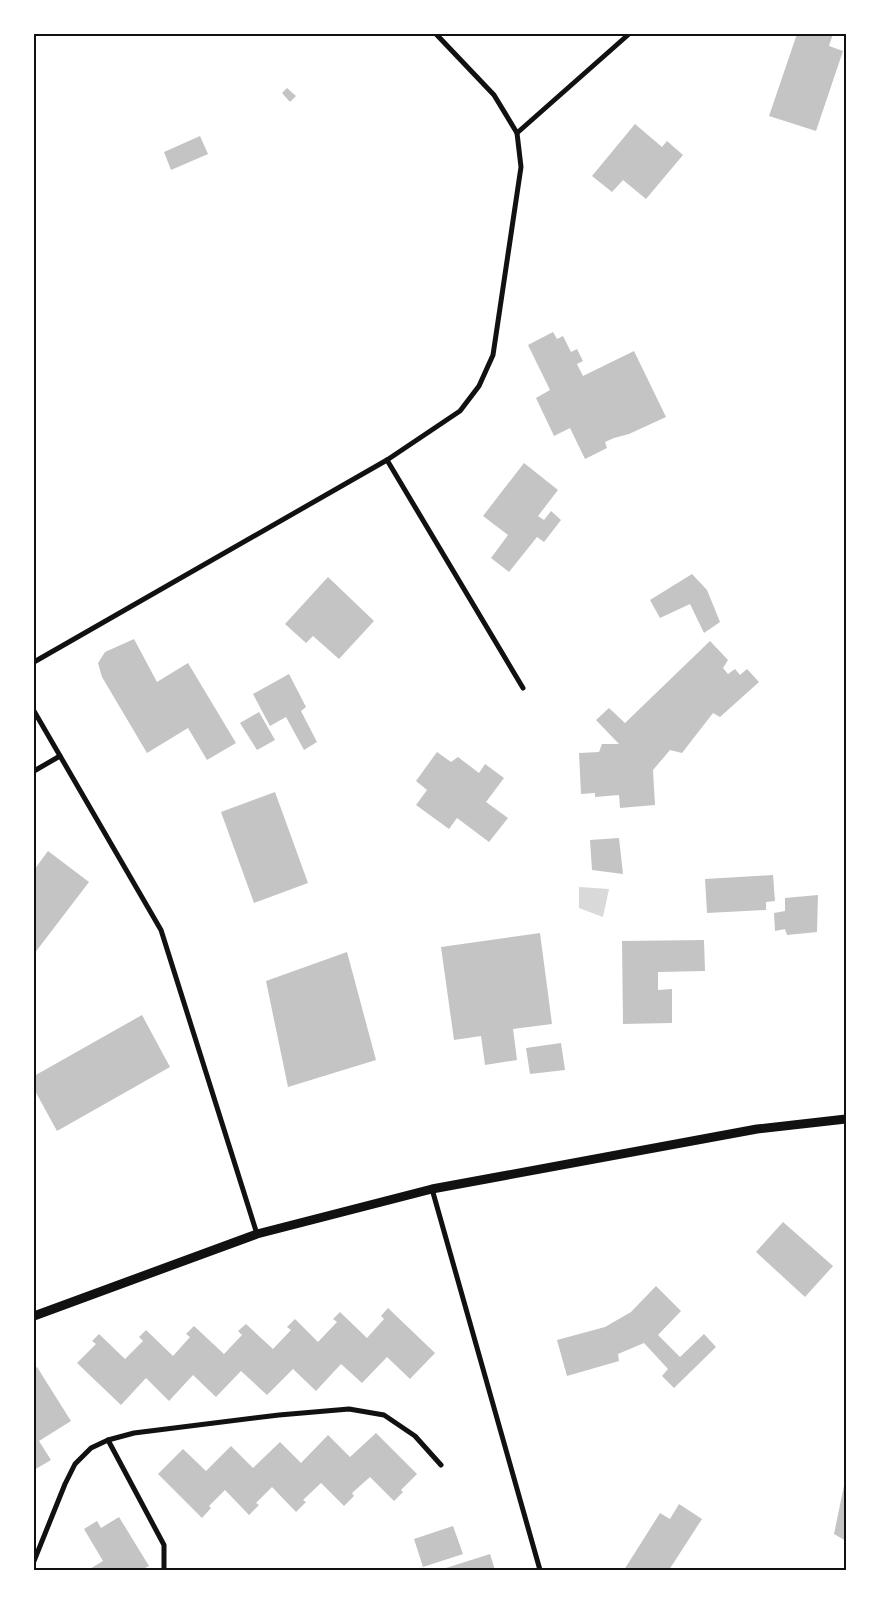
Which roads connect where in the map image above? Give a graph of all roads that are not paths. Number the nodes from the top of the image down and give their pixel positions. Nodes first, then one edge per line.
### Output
1 (436, 34) edge
2 (629, 34) edge
3 (517, 133) junction
4 (387, 460) junction
5 (34, 662) edge
6 (523, 688) dead end
7 (34, 711) edge
8 (60, 756) junction
9 (34, 771) edge
10 (846, 1119) edge
11 (432, 1189) junction
12 (257, 1234) junction
13 (34, 1316) edge
14 (108, 1440) junction
15 (440, 1465) dead end
16 (34, 1560) edge
17 (164, 1570) edge
18 (540, 1570) edge

1 - 3 street
2 - 3 street
3 - 4 street
4 - 5 street
4 - 6 street
7 - 8 street
8 - 9 street
8 - 12 street
10 - 11 street
11 - 12 street
11 - 18 street
12 - 13 street
14 - 15 street
14 - 16 street
14 - 17 street

